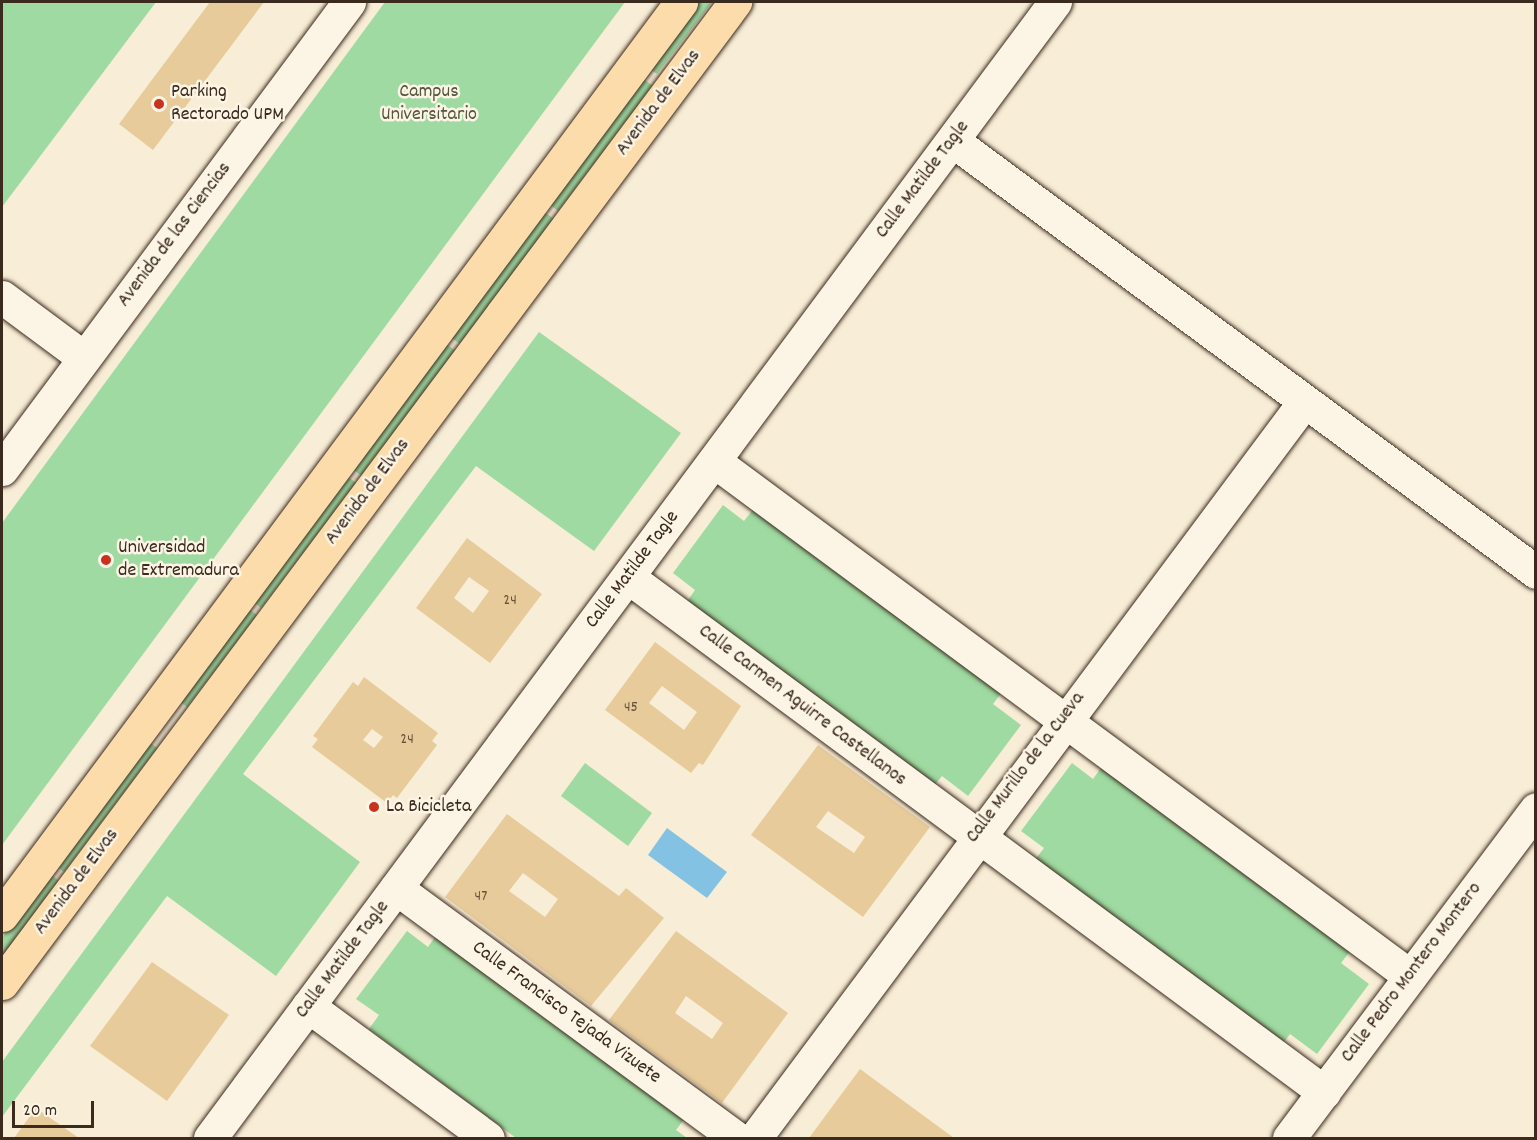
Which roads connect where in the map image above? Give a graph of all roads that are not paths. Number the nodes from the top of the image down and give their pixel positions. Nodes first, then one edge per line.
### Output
1 (349, 2) edge
2 (681, 2) edge
3 (735, 2) edge
4 (1055, 2) edge
5 (953, 141) junction
6 (2, 297) edge
7 (84, 358) junction
8 (1304, 402) junction
9 (714, 461) junction
10 (2, 469) edge
11 (1536, 572) edge
12 (628, 577) junction
13 (1063, 719) junction
14 (1536, 808) edge
15 (976, 835) junction
16 (396, 888) junction
17 (2, 915) edge
18 (1410, 976) junction
19 (2, 983) edge
20 (308, 1006) junction
21 (1324, 1092) junction
22 (210, 1138) edge
23 (488, 1138) edge
24 (736, 1138) edge
25 (755, 1138) edge
26 (1289, 1138) edge

1 - 7 street, Avenida de las Ciencias
2 - 17 highway, Avenida de Elvas
3 - 19 highway, Avenida de Elvas
4 - 5 street, Calle Matilde Tagle
5 - 8 street
5 - 9 street, Calle Matilde Tagle
6 - 7 street
7 - 10 street, Avenida de las Ciencias
8 - 11 street
8 - 13 street, Calle Murillo de la Cueva
9 - 12 street, Calle Matilde Tagle
9 - 13 street
12 - 15 street, Calle Carmen Aguirre Castellanos
12 - 16 street, Calle Matilde Tagle
13 - 15 street, Calle Murillo de la Cueva
13 - 18 street
14 - 18 street, Calle Pedro Montero Montero
15 - 21 street, Calle Carmen Aguirre Castellanos
15 - 25 street, Calle Murillo de la Cueva
16 - 20 street, Calle Matilde Tagle
16 - 24 street, Calle Francisco Tejada Vizuete
18 - 21 street, Calle Pedro Montero Montero
20 - 22 street, Calle Matilde Tagle
20 - 23 street
21 - 26 street, Calle Pedro Montero Montero

